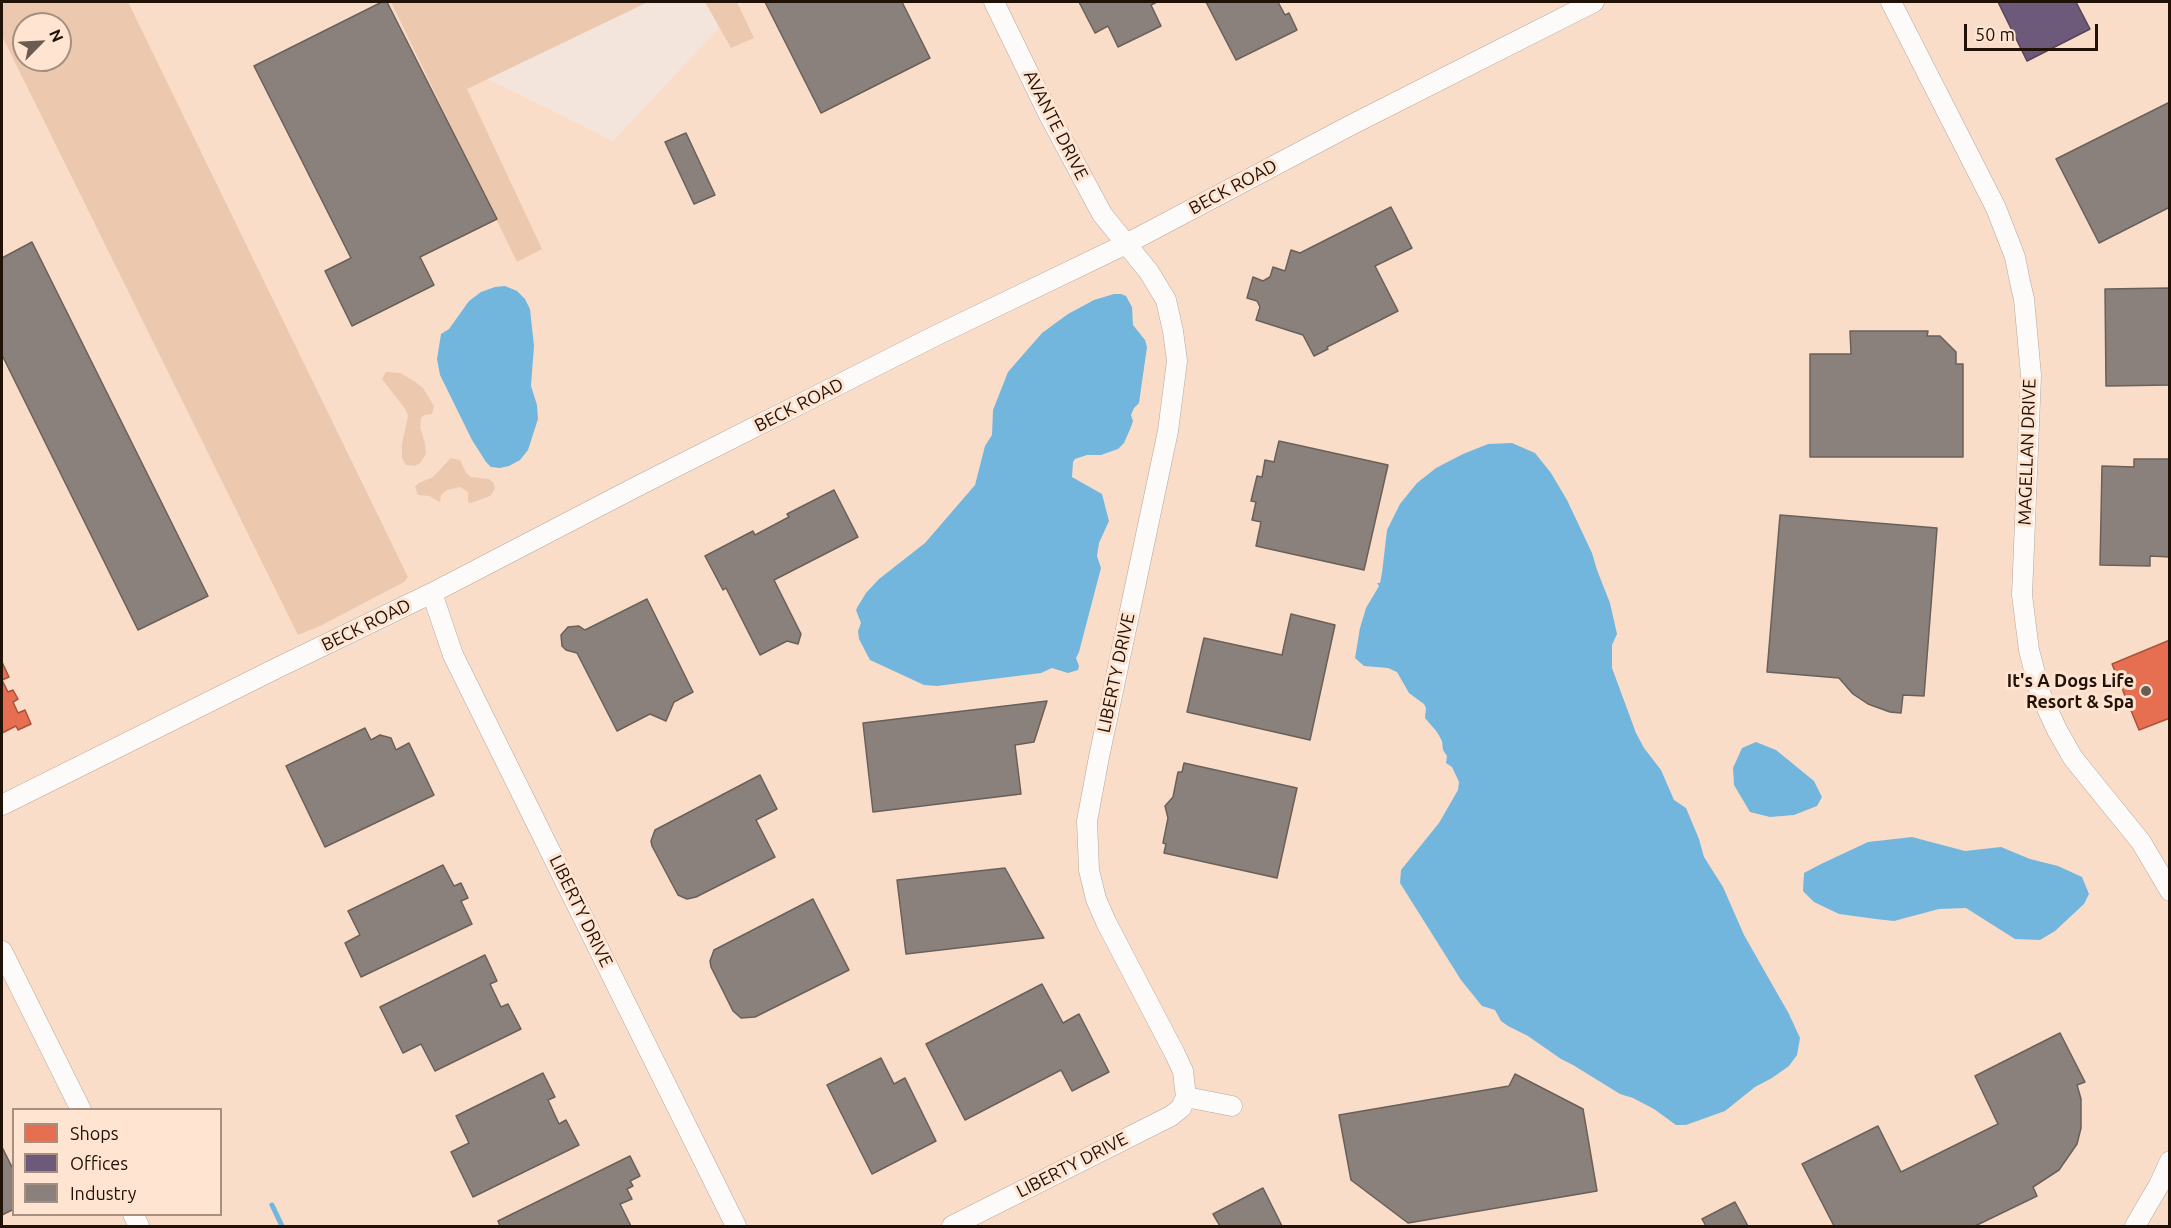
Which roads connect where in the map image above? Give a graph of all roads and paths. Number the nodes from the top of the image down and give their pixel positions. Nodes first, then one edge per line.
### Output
1 (994, 2) edge
2 (1594, 2) edge
3 (1891, 2) edge
4 (1126, 244) junction
5 (432, 593) junction
6 (2, 805) edge
7 (2169, 891) edge
8 (2, 951) edge
9 (1186, 1097) junction
10 (1232, 1106) dead end
11 (80, 1108) edge
12 (2169, 1161) edge
13 (736, 1227) edge
14 (952, 1227) edge
15 (2135, 1227) edge

1 - 4 street, AVANTE DRIVE
2 - 4 street, BECK ROAD
3 - 7 street, MAGELLAN DRIVE
4 - 5 street, BECK ROAD
4 - 9 street, LIBERTY DRIVE
5 - 6 street, BECK ROAD
5 - 13 street, LIBERTY DRIVE
8 - 11 street
9 - 10 street
9 - 14 street, LIBERTY DRIVE
12 - 15 street

